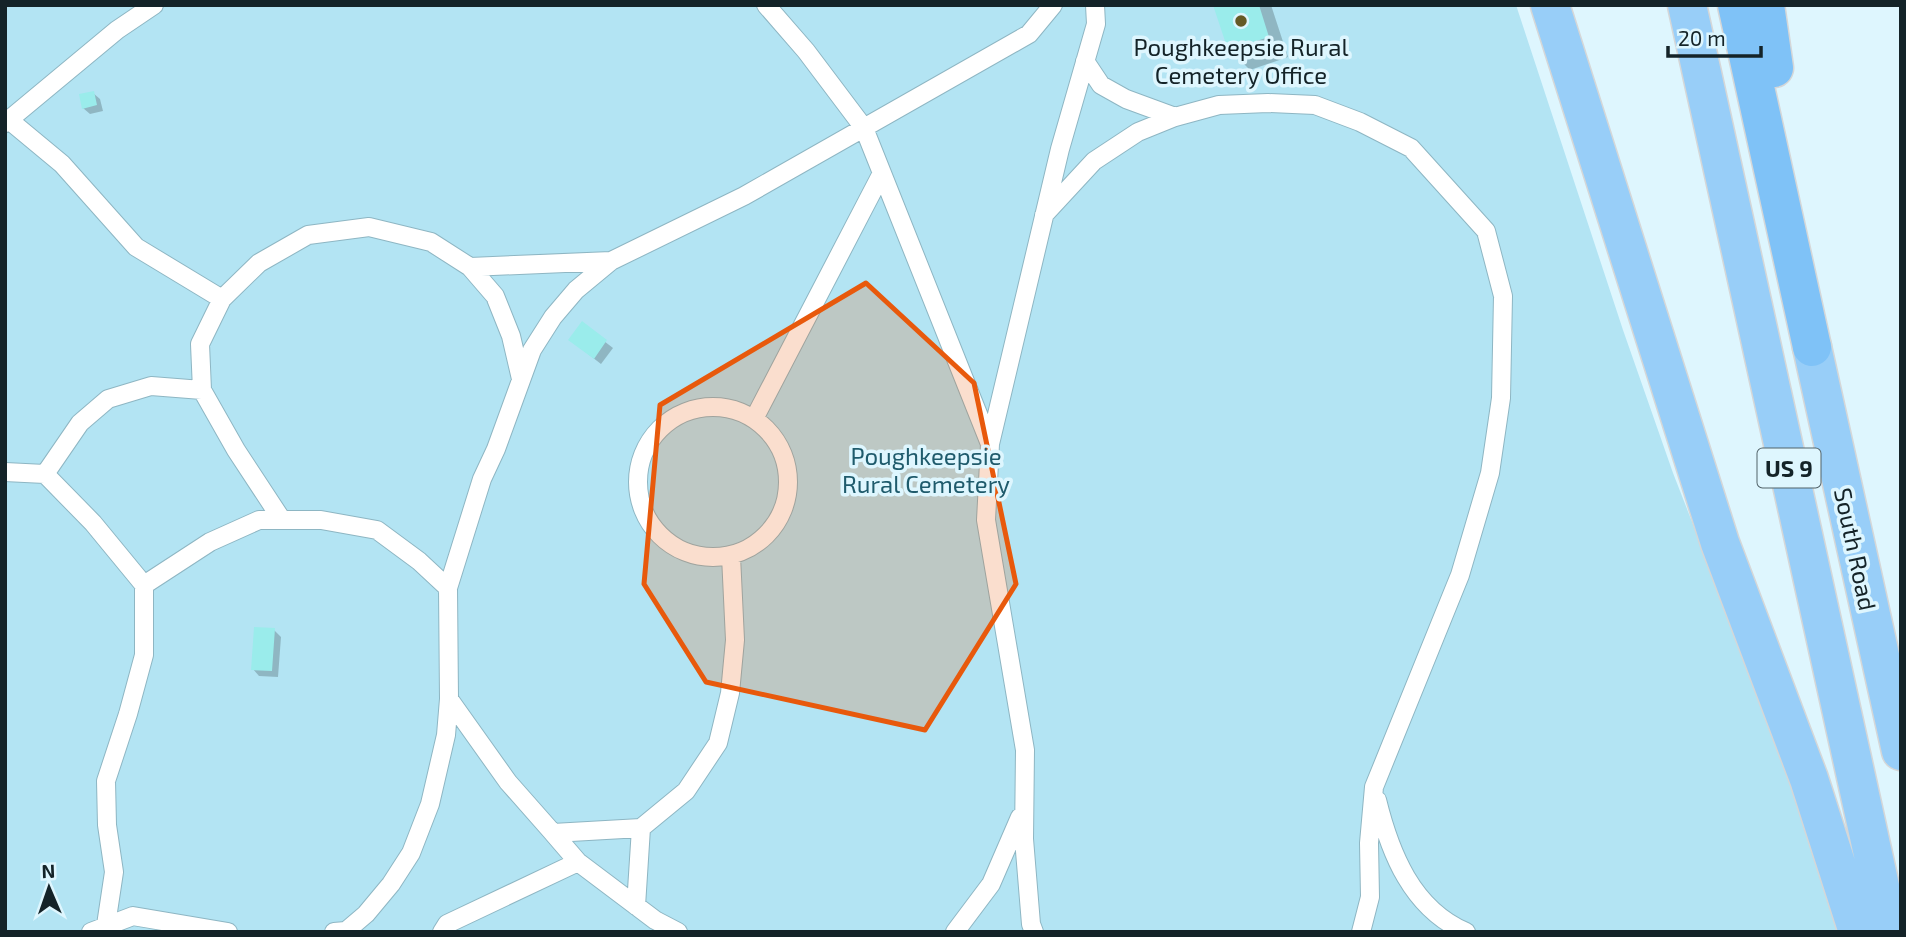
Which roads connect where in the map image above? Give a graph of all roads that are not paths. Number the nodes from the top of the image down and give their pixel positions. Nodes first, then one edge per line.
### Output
1 (154, 5) edge
2 (766, 5) edge
3 (1053, 5) edge
4 (1095, 5) edge
5 (1550, 5) edge
6 (1687, 5) edge
7 (1737, 5) edge
8 (1765, 5) edge
9 (1085, 61) junction
10 (1175, 117) junction
11 (7, 122) edge
12 (864, 128) junction
13 (882, 173) junction
14 (1044, 215) junction
15 (611, 261) junction
16 (470, 267) junction
17 (222, 299) junction
18 (1812, 347) junction
19 (521, 379) junction
20 (202, 390) junction
21 (754, 419) junction
22 (990, 444) junction
23 (5, 472) edge
24 (45, 474) junction
25 (282, 520) junction
26 (732, 556) junction
27 (144, 585) junction
28 (448, 588) junction
29 (449, 699) junction
30 (1901, 751) edge
31 (1374, 787) junction
32 (1024, 807) junction
33 (641, 828) junction
34 (553, 833) junction
35 (578, 862) junction
36 (636, 906) junction
37 (99, 929) edge
38 (228, 932) edge
39 (334, 932) edge
40 (442, 932) edge
41 (678, 932) edge
42 (955, 932) edge
43 (1034, 932) edge
44 (1361, 932) edge
45 (1466, 932) edge
46 (1858, 932) edge
47 (1890, 932) edge

1 - 11 lane
2 - 12 lane
3 - 12 lane
4 - 9 lane
5 - 46 highway
6 - 47 highway, US 9
7 - 18 highway, US 9
8 - 18 highway
9 - 10 lane
9 - 14 lane
10 - 14 lane
10 - 31 lane
11 - 17 lane
12 - 13 lane
12 - 15 lane
13 - 21 lane
13 - 22 lane
14 - 22 lane
15 - 16 lane
15 - 19 lane
16 - 17 lane
16 - 19 lane
17 - 20 lane
18 - 30 highway, South Road / US 9
19 - 28 lane
20 - 24 lane
20 - 25 lane
21 - 26 lane
21 - 26 lane
22 - 32 lane
23 - 24 lane
24 - 27 lane
25 - 27 lane
25 - 28 lane
26 - 33 lane
27 - 37 lane
28 - 29 lane
29 - 34 lane
29 - 39 lane
31 - 44 lane
31 - 45 lane
32 - 42 lane
32 - 43 lane
33 - 34 lane
33 - 36 lane
34 - 35 lane
35 - 36 lane
35 - 40 lane
36 - 41 lane
37 - 38 lane

